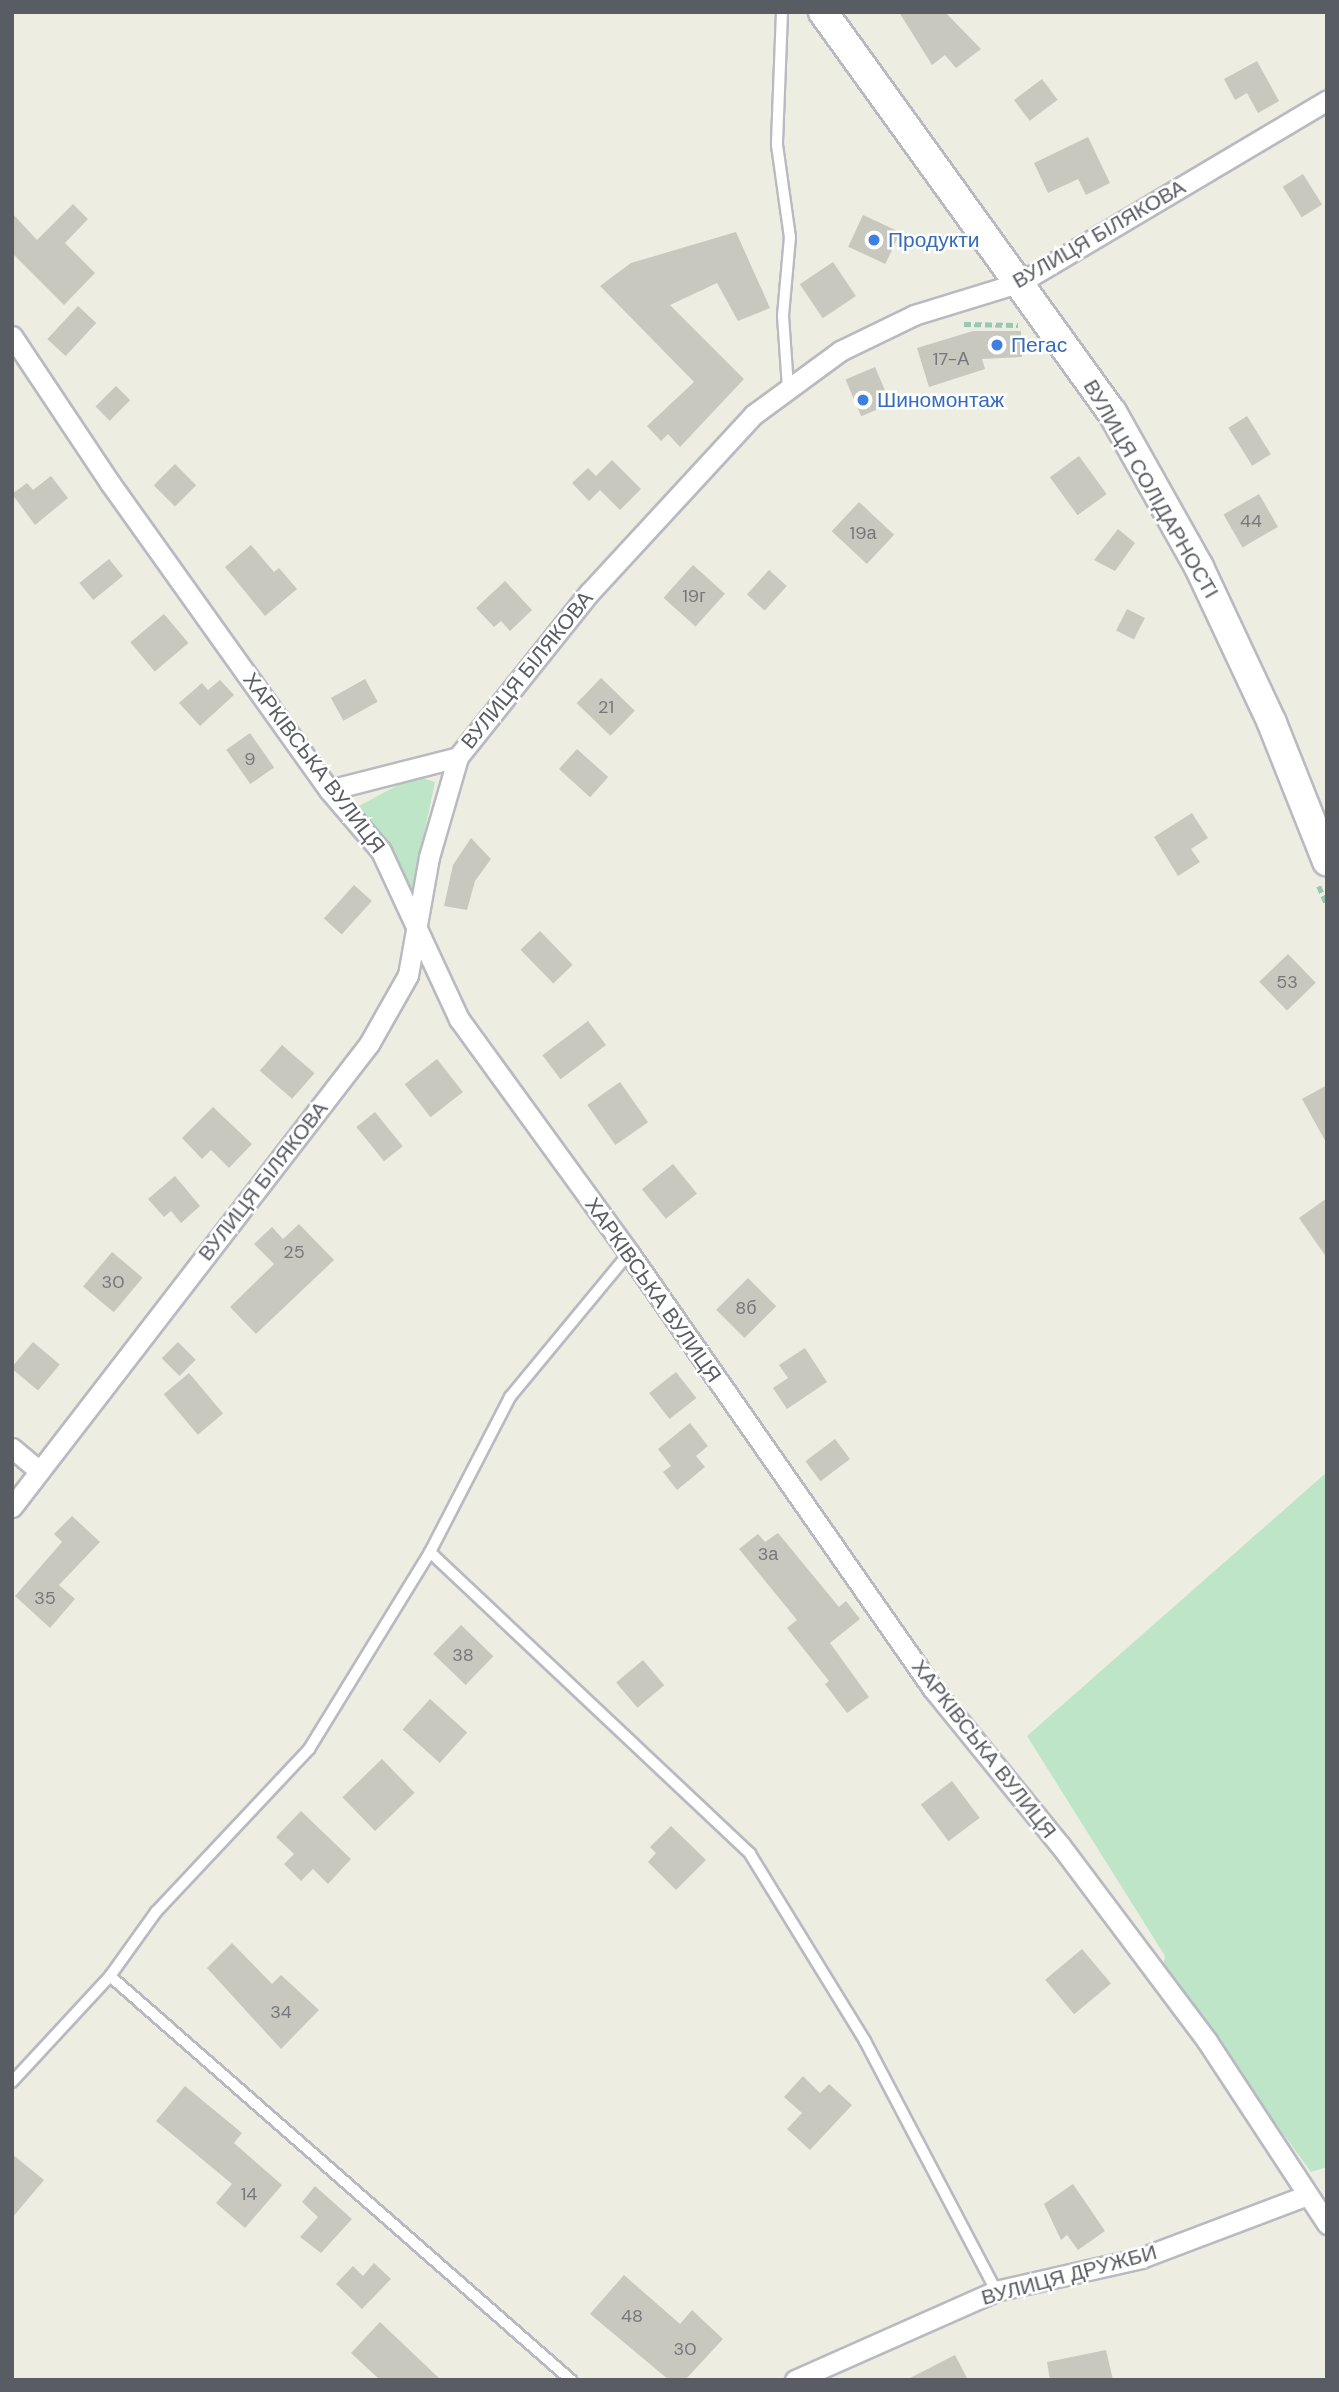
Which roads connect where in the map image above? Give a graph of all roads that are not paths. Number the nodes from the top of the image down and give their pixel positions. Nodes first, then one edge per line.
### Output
1 (782, 12) edge
2 (823, 12) edge
3 (1327, 100) edge
4 (1021, 282) junction
5 (12, 336) edge
6 (788, 390) junction
7 (458, 757) junction
8 (329, 790) junction
9 (1322, 871) edge
10 (417, 922) junction
11 (629, 1253) junction
12 (12, 1448) edge
13 (39, 1471) junction
14 (12, 1507) edge
15 (430, 1552) junction
16 (110, 1976) junction
17 (12, 2082) edge
18 (1308, 2195) junction
19 (1327, 2224) edge
20 (996, 2291) junction
21 (571, 2380) edge
22 (795, 2380) edge

1 - 6 lane
2 - 4 main road, ВУЛИЦЯ СОЛІДАРНОСТІ
3 - 4 street, ВУЛИЦЯ БІЛЯКОВА
4 - 6 street, ВУЛИЦЯ БІЛЯКОВА
4 - 9 main road, ВУЛИЦЯ СОЛІДАРНОСТІ
5 - 8 street, ХАРКІВСЬКА ВУЛИЦЯ
6 - 7 street, ВУЛИЦЯ БІЛЯКОВА
7 - 8 street
7 - 10 street, ВУЛИЦЯ БІЛЯКОВА
8 - 10 street, ХАРКІВСЬКА ВУЛИЦЯ
10 - 11 street, ХАРКІВСЬКА ВУЛИЦЯ
10 - 13 street, ВУЛИЦЯ БІЛЯКОВА
11 - 15 lane
11 - 18 street, ХАРКІВСЬКА ВУЛИЦЯ
12 - 13 street
13 - 14 street, ВУЛИЦЯ БІЛЯКОВА
15 - 16 lane
15 - 20 lane
16 - 17 lane
16 - 21 lane
18 - 19 street, ХАРКІВСЬКА ВУЛИЦЯ
18 - 20 street, ВУЛИЦЯ ДРУЖБИ
20 - 22 street, ВУЛИЦЯ ДРУЖБИ

